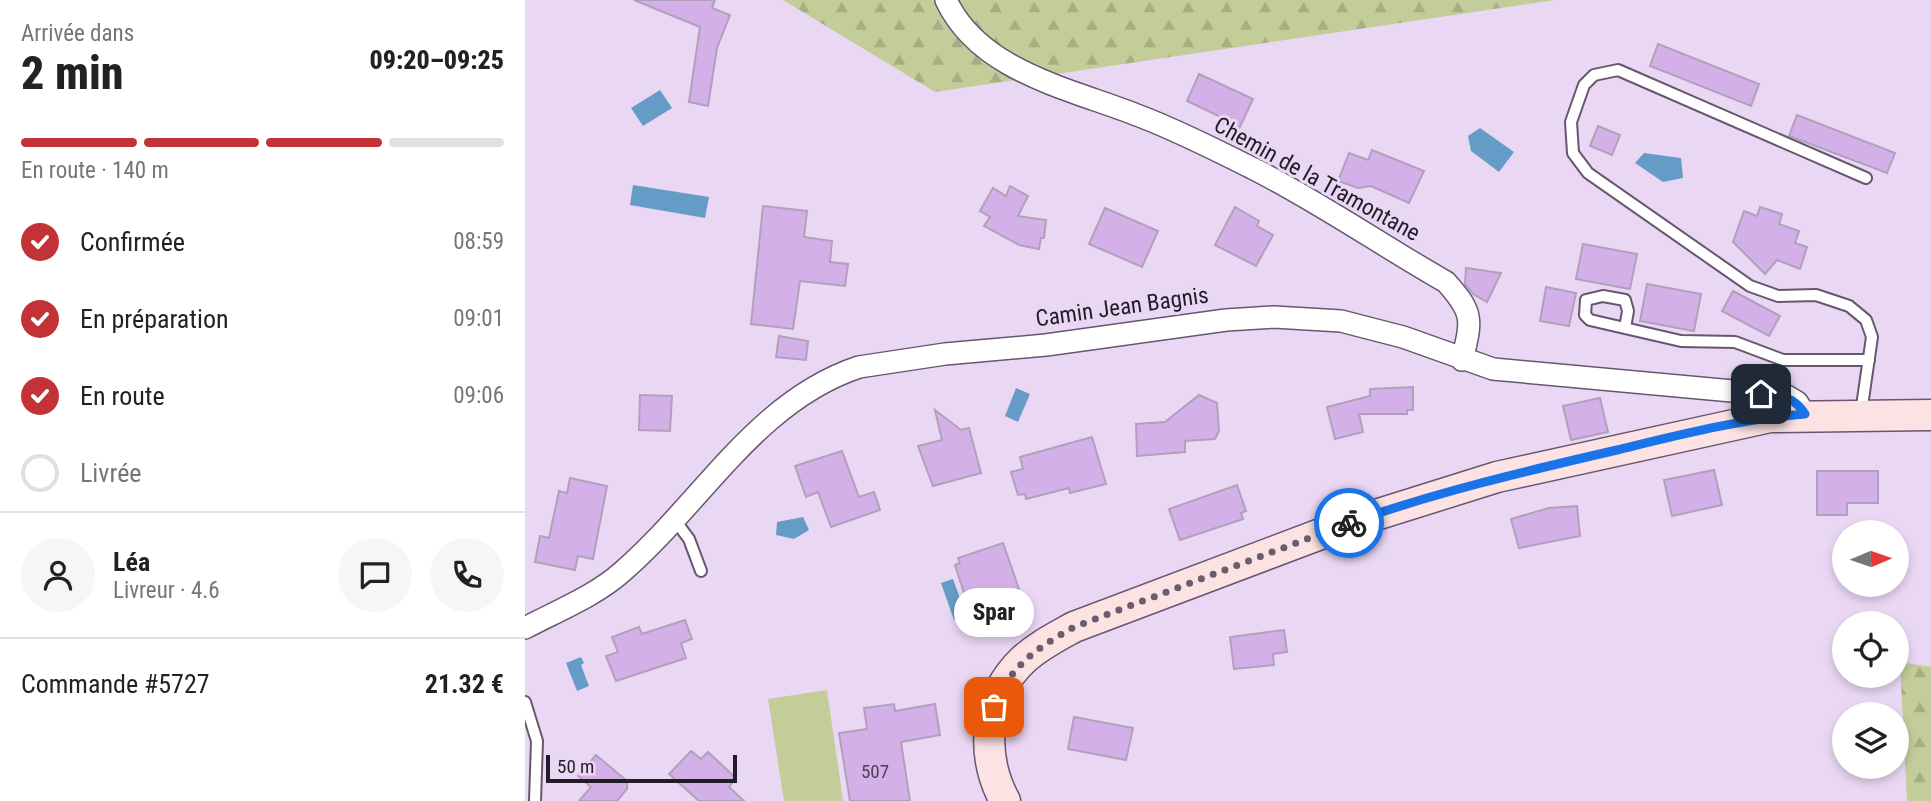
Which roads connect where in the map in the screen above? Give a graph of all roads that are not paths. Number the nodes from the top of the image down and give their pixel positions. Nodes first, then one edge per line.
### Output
1 (946, 0) edge
2 (1865, 178) dead end
3 (1625, 328) dead end
4 (1462, 360) junction
5 (1868, 360) junction
6 (1861, 413) junction
7 (1805, 414) junction
8 (1931, 415) edge
9 (674, 519) junction
10 (701, 571) dead end
11 (525, 628) edge
12 (525, 702) edge
13 (535, 801) edge
14 (1005, 801) edge

1 - 4 street, Chemin de la Tramontane
2 - 5 lane
3 - 5 lane
4 - 7 street, Camin Jean Bagnis
4 - 9 street, Camin Jean Bagnis
5 - 6 lane
6 - 7 main road
6 - 8 main road
7 - 14 main road
9 - 10 lane
9 - 11 street, Camin Jean Bagnis
12 - 13 lane

